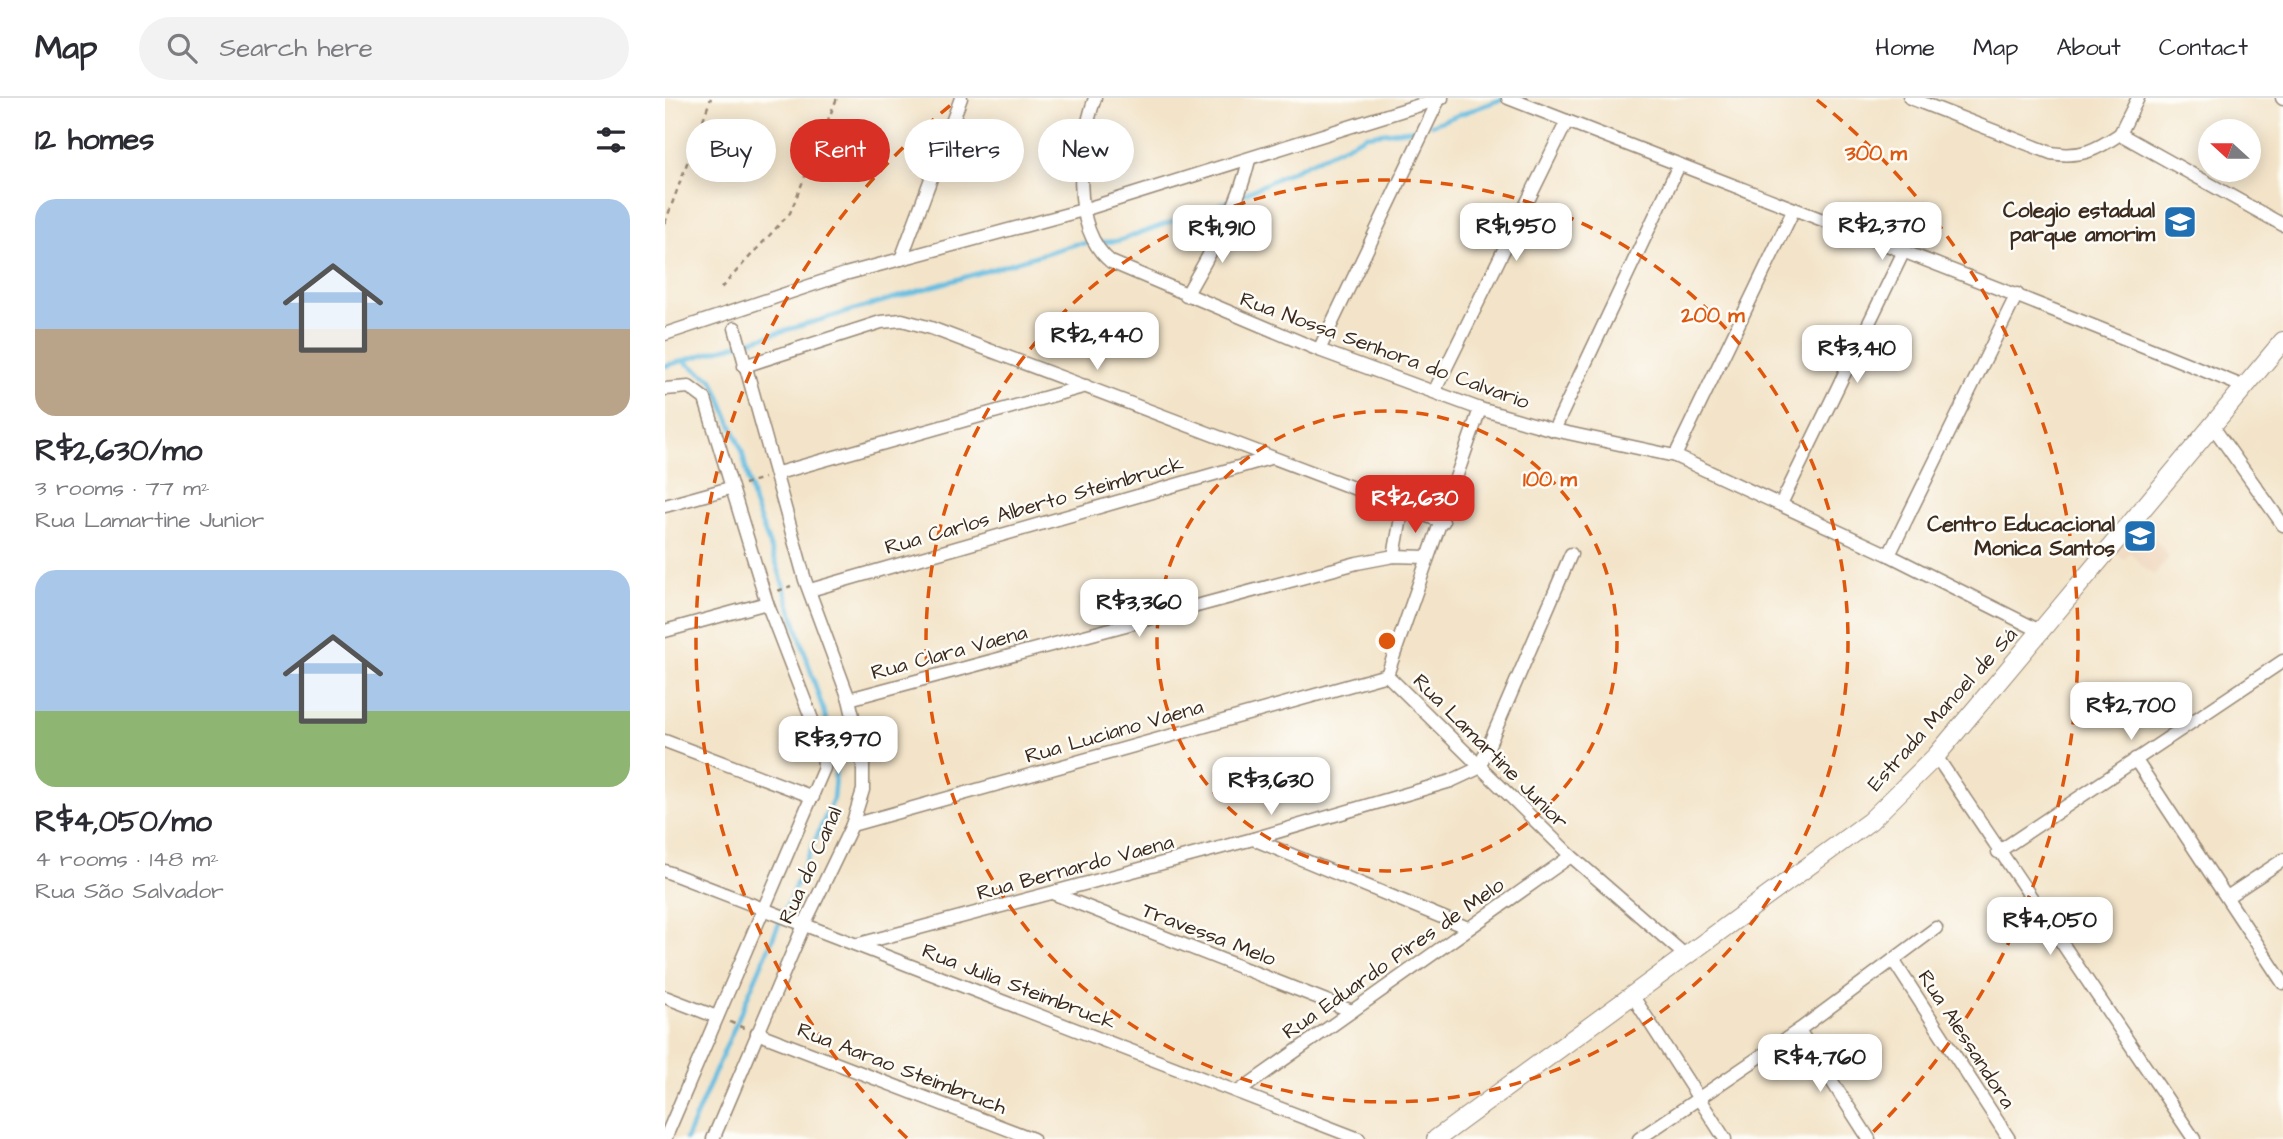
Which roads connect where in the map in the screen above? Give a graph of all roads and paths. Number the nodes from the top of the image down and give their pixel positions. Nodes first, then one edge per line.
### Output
1 (711, 98) edge
2 (837, 98) edge
3 (961, 98) edge
4 (1095, 98) edge
5 (1508, 98) edge
6 (1910, 98) edge
7 (2138, 98) edge
8 (1440, 99) edge
9 (1567, 121) junction
10 (2120, 134) junction
11 (1249, 160) junction
12 (1679, 165) junction
13 (1794, 209) junction
14 (1084, 214) junction
15 (665, 223) edge
16 (2283, 225) edge
17 (1903, 253) junction
18 (901, 259) junction
19 (721, 289) dead end
20 (2017, 293) junction
21 (1186, 296) junction
22 (735, 328) dead end
23 (665, 334) edge
24 (2283, 341) edge
25 (1319, 350) junction
26 (743, 361) junction
27 (1087, 386) junction
28 (2242, 386) junction
29 (665, 389) edge
30 (1435, 390) junction
31 (1480, 409) junction
32 (2211, 424) junction
33 (1554, 430) junction
34 (1675, 456) junction
35 (1270, 458) junction
36 (771, 475) junction
37 (734, 487) junction
38 (1781, 503) junction
39 (665, 506) edge
40 (1403, 507) junction
41 (1443, 522) junction
42 (2283, 525) edge
43 (1571, 554) dead end
44 (1889, 555) junction
45 (1394, 556) junction
46 (1426, 557) junction
47 (805, 587) junction
48 (768, 599) junction
49 (665, 631) edge
50 (2042, 632) junction
51 (2283, 661) edge
52 (1387, 675) junction
53 (849, 699) junction
54 (665, 741) edge
55 (1936, 757) junction
56 (2135, 759) junction
57 (1479, 768) junction
58 (813, 797) junction
59 (852, 825) junction
60 (1253, 839) junction
61 (1999, 852) junction
62 (1571, 856) junction
63 (2283, 860) edge
64 (665, 871) edge
65 (1052, 893) junction
66 (2227, 897) junction
67 (766, 910) junction
68 (801, 924) junction
69 (1468, 928) junction
70 (1936, 928) dead end
71 (859, 944) junction
72 (1686, 956) junction
73 (1893, 960) junction
74 (2283, 983) edge
75 (1632, 995) junction
76 (665, 997) edge
77 (1352, 1011) junction
78 (719, 1018) junction
79 (1798, 1030) junction
80 (753, 1031) junction
81 (1238, 1092) junction
82 (1697, 1096) junction
83 (665, 1139) edge
84 (713, 1139) edge
85 (1033, 1139) edge
86 (1359, 1139) edge
87 (1436, 1139) edge
88 (1639, 1139) edge
89 (1725, 1139) edge
90 (1869, 1139) edge
91 (2009, 1139) edge
92 (2194, 1139) edge

1 - 15 path
2 - 19 path
3 - 18 street
4 - 14 street
5 - 9 street
6 - 10 street
7 - 10 street
8 - 11 street
8 - 25 street
9 - 12 street
9 - 30 street
10 - 16 street
11 - 14 street
11 - 21 street
12 - 13 street
12 - 33 street
13 - 17 street
13 - 34 street
14 - 18 street
14 - 21 street, Rua Nossa Senhora do Calvario
17 - 20 street
17 - 38 street
18 - 23 street
20 - 28 street
20 - 44 street
21 - 25 street, Rua Nossa Senhora do Calvario
22 - 26 street, Rua do Canal
24 - 28 main road, Estrada Manoel de Sá
25 - 30 street, Rua Nossa Senhora do Calvario
26 - 27 street
26 - 36 street, Rua do Canal
27 - 35 street
27 - 36 street
28 - 32 main road, Estrada Manoel de Sá
29 - 37 street, Rua do Canal
30 - 31 street, Rua Nossa Senhora do Calvario
31 - 33 street, Rua Nossa Senhora do Calvario
31 - 41 street, Rua Lamartine Junior
32 - 42 street
32 - 50 main road, Estrada Manoel de Sá
33 - 34 street, Rua Nossa Senhora do Calvario
34 - 38 street, Rua Nossa Senhora do Calvario
35 - 40 street
35 - 47 street, Rua Carlos Alberto Steimbruck
36 - 37 path
36 - 47 street, Rua do Canal
37 - 39 street
37 - 48 street, Rua do Canal
38 - 44 street, Rua Nossa Senhora do Calvario
40 - 41 street
40 - 45 street
41 - 46 street, Rua Lamartine Junior
43 - 57 street
44 - 50 street, Rua Nossa Senhora do Calvario
45 - 46 street, Rua Clara Vaena
45 - 53 street, Rua Clara Vaena
46 - 52 street, Rua Lamartine Junior
47 - 48 path
47 - 53 street, Rua do Canal
48 - 49 street
48 - 58 street, Rua do Canal
50 - 55 main road, Estrada Manoel de Sá
51 - 56 street
52 - 57 street, Rua Lamartine Junior
52 - 59 street, Rua Luciano Vaena
53 - 59 street, Rua do Canal
54 - 58 street
55 - 61 street
55 - 72 main road, Estrada Manoel de Sá
56 - 61 street
56 - 66 street
57 - 60 street, Rua Bernardo Vaena
57 - 62 street, Rua Lamartine Junior
58 - 67 street, Rua do Canal
59 - 68 street, Rua do Canal
60 - 65 street, Rua Bernardo Vaena
60 - 69 street
61 - 92 street
62 - 69 street, Rua Eduardo Pires de Melo
62 - 72 street, Rua Lamartine Junior
63 - 66 street
64 - 67 street, Rua Julia Steimbruck
65 - 71 street, Rua Bernardo Vaena
65 - 77 street, Travessa Melo
66 - 74 street
67 - 68 street, Rua Julia Steimbruck
67 - 78 street, Rua do Canal
68 - 71 street, Rua Julia Steimbruck
68 - 80 street, Rua do Canal
69 - 77 street, Rua Eduardo Pires de Melo
70 - 73 street
71 - 81 street, Rua Julia Steimbruck
72 - 75 main road, Estrada Manoel de Sá
73 - 79 street
73 - 91 street, Rua Alessandora
75 - 82 street
75 - 87 main road, Estrada Manoel de Sá
76 - 78 street
77 - 81 street, Rua Eduardo Pires de Melo
78 - 80 path
78 - 83 street, Rua do Canal
79 - 82 street
79 - 90 street
80 - 84 street, Rua do Canal
80 - 85 street, Rua Aarao Steimbruch
81 - 86 street, Rua Julia Steimbruck
82 - 88 street
82 - 89 street

